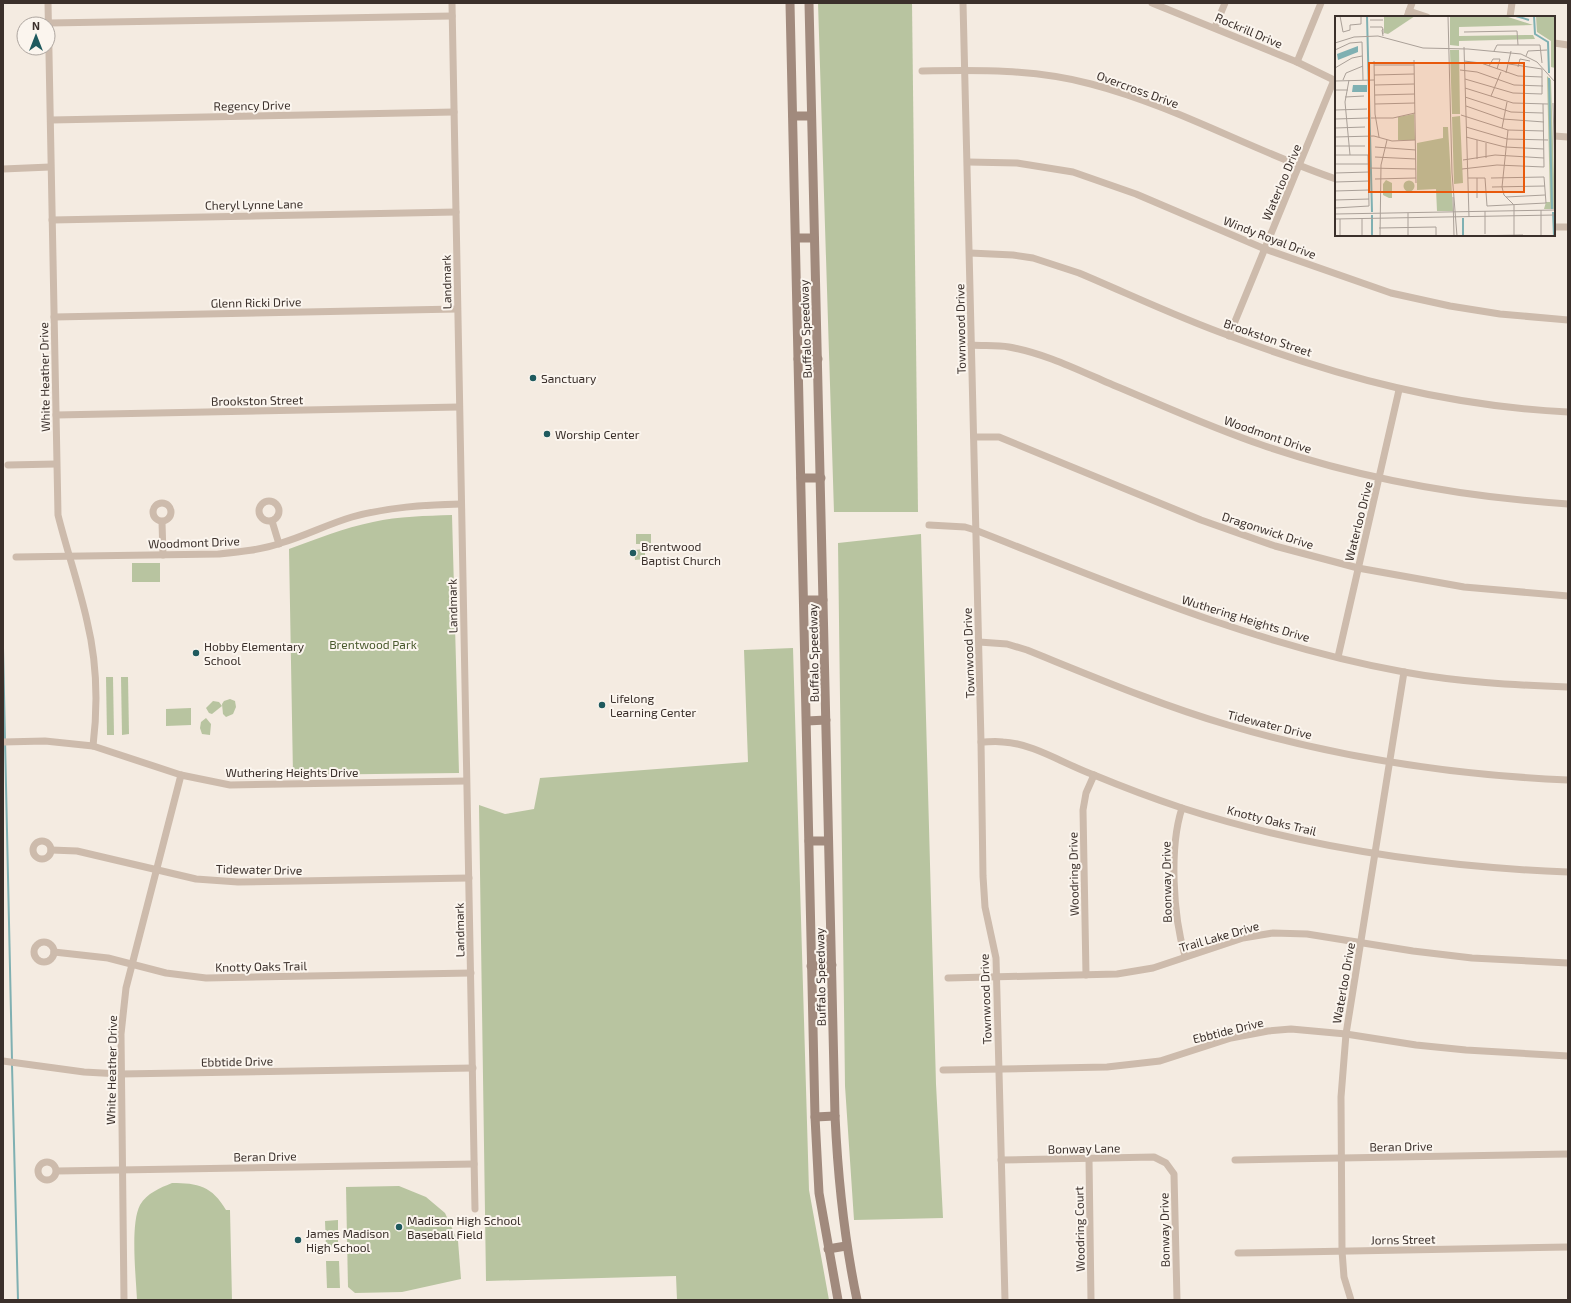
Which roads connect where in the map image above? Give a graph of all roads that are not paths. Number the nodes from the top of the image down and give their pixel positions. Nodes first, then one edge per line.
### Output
1 (48, 3) edge
2 (452, 3) edge
3 (790, 3) edge
4 (809, 3) edge
5 (963, 3) edge
6 (1152, 3) edge
7 (1225, 3) edge
8 (1321, 3) edge
9 (1412, 3) edge
10 (1512, 3) edge
11 (1408, 14) edge
12 (49, 16) edge
13 (452, 16) junction
14 (1421, 16) edge
15 (1510, 16) edge
16 (56, 22) edge
17 (1215, 28) junction
18 (1555, 43) edge
19 (1568, 45) edge
20 (50, 56) edge
21 (1297, 62) junction
22 (966, 70) junction
23 (922, 71) dead end
24 (1335, 81) edge
25 (454, 112) junction
26 (793, 116) junction
27 (811, 116) junction
28 (51, 120) junction
29 (1555, 136) edge
30 (1568, 137) edge
31 (968, 162) junction
32 (50, 167) junction
33 (1300, 167) junction
34 (4, 169) edge
35 (1335, 179) edge
36 (456, 212) junction
37 (52, 220) junction
38 (1555, 227) edge
39 (1568, 227) edge
40 (796, 238) junction
41 (814, 238) junction
42 (1265, 249) junction
43 (970, 253) junction
44 (457, 309) junction
45 (54, 318) junction
46 (1568, 320) edge
47 (1229, 336) junction
48 (971, 345) junction
49 (798, 359) junction
50 (818, 359) junction
51 (1399, 390) junction
52 (459, 407) junction
53 (1568, 412) edge
54 (56, 415) junction
55 (974, 437) junction
56 (56, 464) junction
57 (8, 465) dead end
58 (802, 478) junction
59 (821, 478) junction
60 (1380, 478) junction
61 (461, 504) junction
62 (1568, 504) edge
63 (272, 521) dead end
64 (162, 522) dead end
65 (929, 525) dead end
66 (975, 530) junction
67 (279, 544) junction
68 (163, 555) junction
69 (68, 556) junction
70 (16, 557) dead end
71 (1358, 568) junction
72 (1568, 596) edge
73 (804, 600) junction
74 (823, 600) junction
75 (978, 642) junction
76 (1338, 657) junction
77 (1404, 672) junction
78 (1568, 687) edge
79 (826, 720) junction
80 (807, 721) junction
81 (3, 742) edge
82 (981, 742) junction
83 (93, 746) junction
84 (1390, 763) junction
85 (1094, 775) junction
86 (181, 776) junction
87 (1568, 780) edge
88 (466, 781) junction
89 (1182, 808) junction
90 (809, 841) junction
91 (828, 841) junction
92 (51, 850) dead end
93 (1376, 853) junction
94 (156, 871) junction
95 (1568, 872) edge
96 (469, 878) junction
97 (1362, 942) junction
98 (54, 952) dead end
99 (1184, 956) junction
100 (1568, 963) edge
101 (132, 964) junction
102 (832, 965) junction
103 (811, 966) junction
104 (471, 973) junction
105 (1086, 975) junction
106 (997, 977) junction
107 (948, 978) dead end
108 (1346, 1034) junction
109 (1568, 1056) edge
110 (3, 1061) edge
111 (473, 1068) junction
112 (998, 1069) junction
113 (943, 1070) dead end
114 (120, 1074) junction
115 (815, 1116) junction
116 (835, 1116) junction
117 (1568, 1154) edge
118 (1089, 1158) junction
119 (1341, 1158) junction
120 (1001, 1160) junction
121 (1235, 1160) dead end
122 (1166, 1163) joint
123 (474, 1164) junction
124 (122, 1170) junction
125 (57, 1171) dead end
126 (475, 1209) dead end
127 (846, 1246) junction
128 (1568, 1247) edge
129 (828, 1249) junction
130 (1342, 1251) junction
131 (1238, 1253) dead end
132 (124, 1300) edge
133 (838, 1300) edge
134 (857, 1300) edge
135 (1005, 1300) edge
136 (1092, 1300) edge
137 (1177, 1300) edge
138 (1351, 1300) edge

1 - 12 street, White Heather Drive
2 - 13 street, Landmark
3 - 26 main road, Buffalo Speedway
4 - 27 main road, Buffalo Speedway
5 - 22 street, Townwood Drive
6 - 17 street, Rockrill Drive
7 - 17 street
8 - 21 street
9 - 11 street
10 - 15 street
11 - 14 street
13 - 16 street
13 - 25 street, Landmark
17 - 21 street, Rockrill Drive
18 - 19 street
20 - 28 street, White Heather Drive
21 - 24 street, Rockrill Drive
22 - 23 street, Overcross Drive
22 - 31 street, Townwood Drive
22 - 33 street, Overcross Drive
24 - 33 street, Waterloo Drive
25 - 28 street, Regency Drive
25 - 36 street, Landmark
26 - 27 main road
26 - 40 main road, Buffalo Speedway
27 - 41 main road, Buffalo Speedway
28 - 32 street, White Heather Drive
29 - 30 street
31 - 42 street, Windy Royal Drive
31 - 43 street, Townwood Drive
32 - 34 street
32 - 37 street, White Heather Drive
33 - 35 street, Overcross Drive
33 - 42 street, Waterloo Drive
36 - 37 street, Cheryl Lynne Lane
36 - 44 street, Landmark
37 - 45 street, White Heather Drive
38 - 39 street
40 - 41 main road
40 - 49 main road, Buffalo Speedway
41 - 50 main road, Buffalo Speedway
42 - 46 street, Windy Royal Drive
42 - 47 street, Waterloo Drive
43 - 47 street, Brookston Street
43 - 48 street, Townwood Drive
44 - 45 street, Glenn Ricki Drive
44 - 52 street, Landmark
45 - 54 street, White Heather Drive
47 - 51 street, Brookston Street
48 - 55 street, Townwood Drive
48 - 60 street, Woodmont Drive
49 - 50 main road
49 - 58 main road, Buffalo Speedway
50 - 59 main road, Buffalo Speedway
51 - 53 street, Brookston Street
51 - 60 street, Waterloo Drive
52 - 54 street, Brookston Street
52 - 61 street, Landmark
54 - 56 street, White Heather Drive
55 - 66 street, Townwood Drive
55 - 71 street, Dragonwick Drive
56 - 57 street
56 - 69 street, White Heather Drive
58 - 59 main road
58 - 73 main road, Buffalo Speedway
59 - 74 main road, Buffalo Speedway
60 - 62 street, Woodmont Drive
60 - 71 street, Waterloo Drive
61 - 67 street, Woodmont Drive
61 - 88 street, Landmark
63 - 67 street
64 - 68 street
65 - 66 street, Wuthering Heights Drive
66 - 75 street, Townwood Drive
66 - 76 street, Wuthering Heights Drive
67 - 68 street, Woodmont Drive
68 - 69 street, Woodmont Drive
69 - 70 street, Woodmont Drive
69 - 83 street, White Heather Drive
71 - 72 street, Dragonwick Drive
71 - 76 street, Waterloo Drive
73 - 74 main road
73 - 80 main road, Buffalo Speedway
74 - 79 main road, Buffalo Speedway
75 - 82 street, Townwood Drive
75 - 84 street, Tidewater Drive
76 - 77 street, Wuthering Heights Drive
77 - 78 street, Wuthering Heights Drive
77 - 84 street, Waterloo Drive
79 - 80 main road
79 - 91 main road, Buffalo Speedway
80 - 90 main road, Buffalo Speedway
81 - 83 street, Wuthering Heights Drive
82 - 85 street, Knotty Oaks Trail
82 - 106 street, Townwood Drive
83 - 86 street, Wuthering Heights Drive
84 - 87 street, Tidewater Drive
84 - 93 street, Waterloo Drive
85 - 89 street, Knotty Oaks Trail
85 - 105 street, Woodring Drive
86 - 88 street, Wuthering Heights Drive
86 - 94 street, White Heather Drive
88 - 96 street, Landmark
89 - 93 street, Knotty Oaks Trail
89 - 99 street, Boonway Drive
90 - 91 main road
90 - 103 main road, Buffalo Speedway
91 - 102 main road, Buffalo Speedway
92 - 94 street, Tidewater Drive
93 - 95 street, Knotty Oaks Trail
93 - 97 street, Waterloo Drive
94 - 96 street, Tidewater Drive
94 - 101 street, White Heather Drive
96 - 104 street, Landmark
97 - 99 street, Trail Lake Drive
97 - 100 street, Trail Lake Drive
97 - 108 street, Waterloo Drive
98 - 101 street, Knotty Oaks Trail
99 - 105 street, Trail Lake Drive
101 - 104 street, Knotty Oaks Trail
101 - 114 street, White Heather Drive
102 - 103 main road
102 - 116 main road, Buffalo Speedway
103 - 115 main road, Buffalo Speedway
104 - 111 street, Landmark
105 - 106 street, Trail Lake Drive
106 - 107 street, Trail Lake Drive
106 - 112 street, Townwood Drive
108 - 109 street, Ebbtide Drive
108 - 112 street, Ebbtide Drive
108 - 119 street, Waterloo Drive
110 - 114 street, Ebbtide Drive
111 - 114 street, Ebbtide Drive
111 - 123 street, Landmark
112 - 113 street, Ebbtide Drive
112 - 120 street, Townwood Drive
114 - 124 street, White Heather Drive
115 - 116 main road
115 - 129 main road, Buffalo Speedway
116 - 127 main road, Buffalo Speedway
117 - 119 street, Beran Drive
118 - 120 street, Bonway Lane
118 - 122 street, Bonway Lane
118 - 136 street, Woodring Court
119 - 121 street, Beran Drive
119 - 130 street, Waterloo Drive
120 - 135 street, Townwood Drive
122 - 137 street, Bonway Drive
123 - 124 street, Beran Drive
123 - 126 street, Landmark
124 - 125 street, Beran Drive
124 - 132 street, White Heather Drive
127 - 129 main road
127 - 134 main road, Buffalo Speedway
128 - 130 street, Jorns Street
129 - 133 main road, Buffalo Speedway
130 - 131 street, Jorns Street
130 - 138 street, Waterloo Drive

